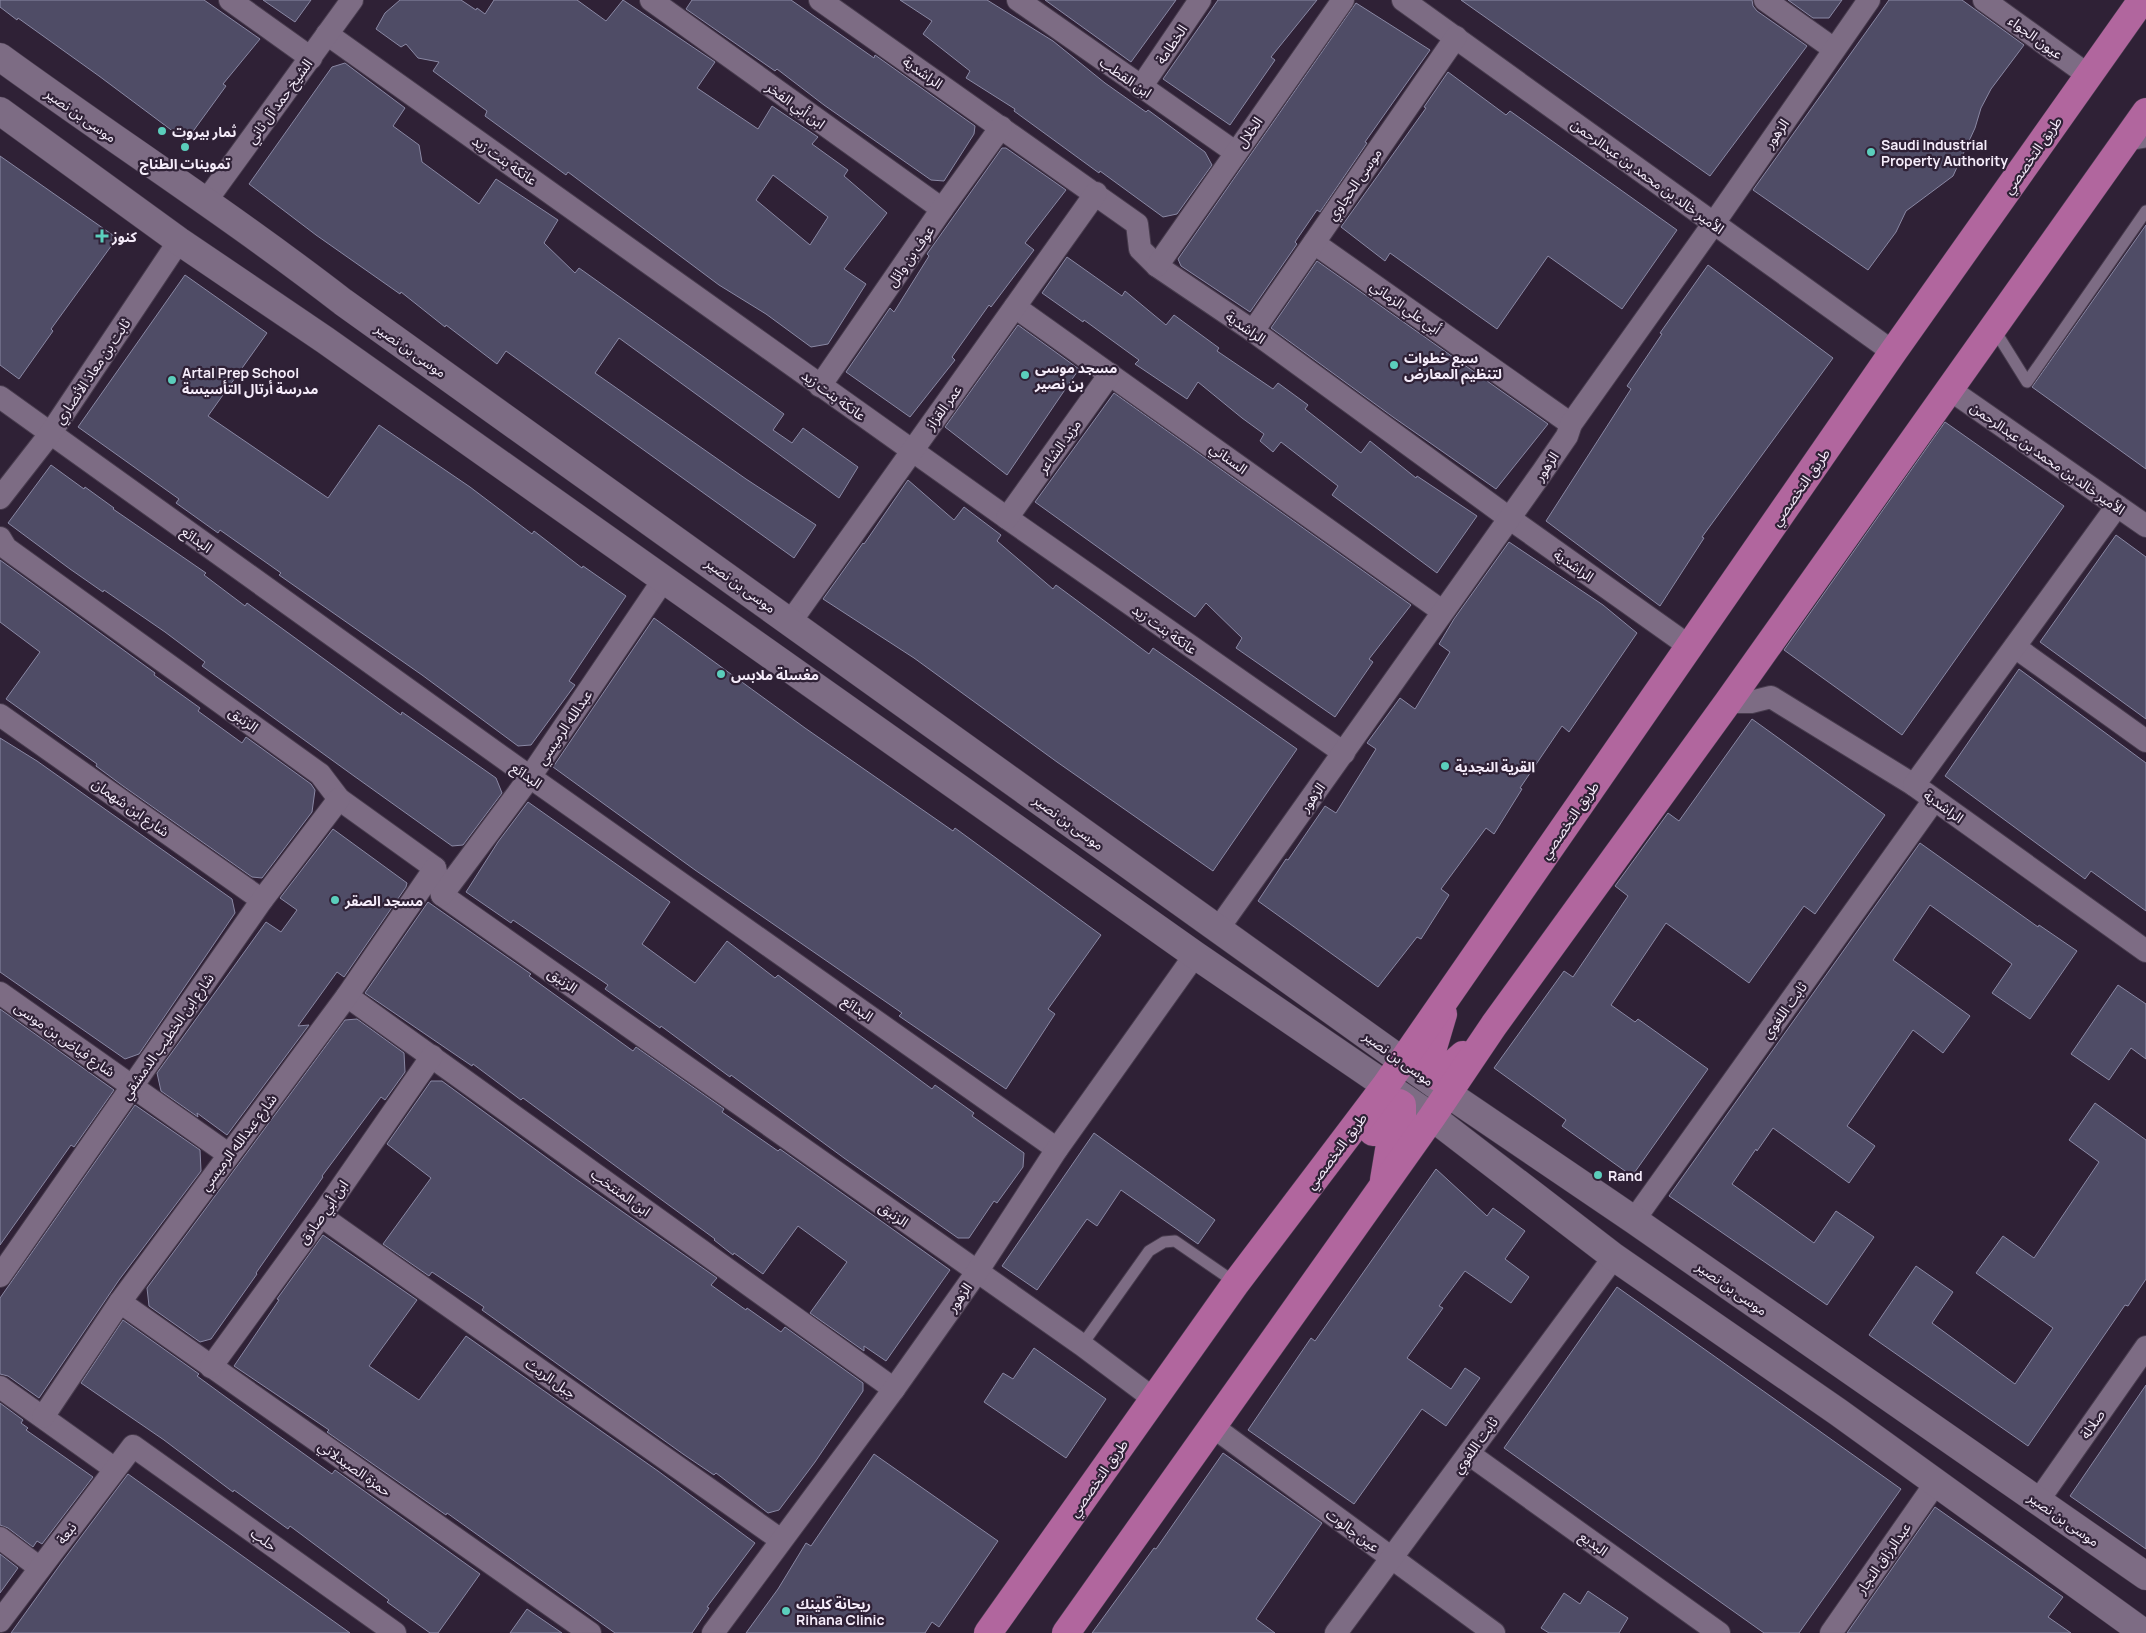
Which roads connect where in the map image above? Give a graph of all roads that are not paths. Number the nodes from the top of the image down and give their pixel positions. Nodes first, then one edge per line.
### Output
1 (230, 0) edge
2 (352, 0) edge
3 (651, 0) edge
4 (820, 0) edge
5 (1018, 0) edge
6 (1200, 0) edge
7 (1343, 0) edge
8 (1403, 0) edge
9 (1765, 0) edge
10 (1869, 0) edge
11 (1984, 0) edge
12 (2142, 0) edge
13 (846, 7) edge
14 (328, 34) junction
15 (1456, 37) junction
16 (1834, 49) junction
17 (0, 57) edge
18 (311, 58) junction
19 (2088, 75) junction
20 (1141, 87) junction
21 (0, 111) edge
22 (2146, 112) edge
23 (80, 116) junction
24 (1001, 127) junction
25 (2134, 144) edge
26 (55, 150) junction
27 (1235, 152) junction
28 (1096, 194) junction
29 (206, 201) junction
30 (942, 209) junction
31 (2146, 211) edge
32 (1714, 223) junction
33 (179, 241) junction
34 (1314, 243) junction
35 (1157, 266) junction
36 (1015, 307) junction
37 (360, 315) junction
38 (1993, 327) junction
39 (1252, 332) junction
40 (339, 350) junction
41 (1893, 352) junction
42 (1110, 374) junction
43 (820, 386) junction
44 (1949, 389) junction
45 (0, 397) edge
46 (1571, 424) junction
47 (50, 434) junction
48 (912, 451) junction
49 (0, 498) edge
50 (2117, 506) junction
51 (1007, 518) junction
52 (1509, 518) junction
53 (2146, 526) edge
54 (0, 538) edge
55 (664, 579) junction
56 (1442, 611) junction
57 (791, 621) junction
58 (1689, 646) junction
59 (2014, 647) junction
60 (1728, 702) junction
61 (0, 715) edge
62 (2146, 741) edge
63 (1344, 753) junction
64 (530, 777) junction
65 (1914, 785) junction
66 (339, 799) junction
67 (1934, 800) junction
68 (436, 868) junction
69 (442, 895) junction
70 (262, 900) junction
71 (1218, 929) junction
72 (2146, 951) edge
73 (1196, 955) junction
74 (0, 994) edge
75 (1448, 995) junction
76 (347, 996) junction
77 (1494, 1025) junction
78 (1368, 1036) junction
79 (432, 1056) junction
80 (1349, 1059) junction
81 (1403, 1060) junction
82 (1386, 1085) junction
83 (132, 1086) junction
84 (1447, 1093) junction
85 (1432, 1117) junction
86 (1482, 1117) junction
87 (1471, 1145) junction
88 (1056, 1149) junction
89 (228, 1154) junction
90 (1330, 1159) junction
91 (1383, 1186) junction
92 (320, 1216) junction
93 (1634, 1220) junction
94 (1614, 1257) junction
95 (3, 1264) edge
96 (977, 1272) junction
97 (1236, 1283) junction
98 (120, 1302) junction
99 (1082, 1345) junction
100 (2146, 1347) edge
101 (211, 1367) junction
102 (0, 1387) edge
103 (894, 1389) junction
104 (1154, 1399) junction
105 (1911, 1413) junction
106 (42, 1417) junction
107 (1212, 1426) junction
108 (133, 1446) joint
109 (1886, 1448) junction
110 (1469, 1454) junction
111 (116, 1469) junction
112 (1935, 1484) junction
113 (2038, 1500) junction
114 (0, 1538) edge
115 (781, 1540) junction
116 (1392, 1559) junction
117 (40, 1568) junction
118 (2146, 1576) edge
119 (0, 1621) edge
120 (395, 1633) edge
121 (590, 1633) edge
122 (713, 1633) edge
123 (988, 1633) edge
124 (1066, 1633) edge
125 (1336, 1633) edge
126 (1494, 1633) edge
127 (1719, 1633) edge
128 (1831, 1633) edge
129 (2144, 1633) edge

1 - 18 street
2 - 14 street, الشيخ حمد آل ثاني
3 - 30 street, ابن أبي الفخر
4 - 13 street, الراشدية
5 - 20 street, ابن القطب
6 - 20 street, الخطامة
7 - 27 street, الخلال
8 - 15 street, الأمير خالد بن محمد بن عبدالرحمن
9 - 16 street
10 - 16 street, الزهور
11 - 19 street, عيون الجواء
12 - 19 main road, طريق التخصصي
13 - 24 street, الراشدية
14 - 18 street, الشيخ حمد آل ثاني
14 - 43 street, عاتكة بنت زيد
15 - 32 street, الأمير خالد بن محمد بن عبدالرحمن
15 - 34 street, موسى الحجاوي
16 - 32 street, الزهور
17 - 23 street, موسى بن نصير
18 - 29 street, الشيخ حمد آل ثاني
19 - 41 main road, طريق التخصصي
20 - 27 street, ابن القطب
21 - 26 street
22 - 25 main road
23 - 26 street
23 - 29 street, موسى بن نصير
24 - 28 street, الراشدية
24 - 30 street, عوف بن وائل
25 - 38 main road
26 - 33 street
27 - 35 street, الخلال
28 - 35 street, الراشدية
28 - 36 street, عمر القزاز
29 - 37 street, موسى بن نصير
30 - 43 street, عوف بن وائل
31 - 38 lane
32 - 41 street, الأمير خالد بن محمد بن عبدالرحمن
32 - 46 street, الزهور
33 - 40 street
33 - 47 street, ثابت بن معاذ الأنصاري
34 - 39 street, موسى الحجاوي
34 - 46 street, أبي علي الزماني
35 - 39 street, الراشدية
36 - 42 street, السناني
36 - 48 street, عمر القزاز
37 - 40 street
37 - 57 street, موسى بن نصير
38 - 44 main road
39 - 52 street, الراشدية
40 - 55 street
41 - 58 main road, طريق التخصصي
42 - 51 street, مزيد الشاعر
42 - 56 street, السناني
43 - 48 street, عاتكة بنت زيد
44 - 50 street, الأمير خالد بن محمد بن عبدالرحمن
44 - 60 main road
45 - 47 street, البدائع
46 - 52 street, الزهور
47 - 49 street, ثابت بن معاذ الأنصاري
47 - 64 street, البدائع
48 - 51 street, عاتكة بنت زيد
48 - 57 street, عمر القزاز
50 - 53 street, الأمير خالد بن محمد بن عبدالرحمن
50 - 59 street
51 - 63 street, عاتكة بنت زيد
52 - 56 street, الزهور
52 - 58 street, الراشدية
54 - 66 street, الزنبق
55 - 64 street, عبدالله الرميسي
55 - 73 street
56 - 63 street, الزهور
57 - 71 street, موسى بن نصير
58 - 75 main road, طريق التخصصي
59 - 62 street
59 - 65 street
60 - 65 street, الراشدية
60 - 77 main road
61 - 70 street, شارع ابن شهمان
63 - 71 street, الزهور
64 - 69 street, عبدالله الرميسي
64 - 88 street, البدائع
65 - 67 street, الراشدية
66 - 68 street, الزنبق
66 - 70 street, شارع ابن الخطيب الدمشقي
67 - 72 street, الراشدية
67 - 93 street, ثابت اللغوي
68 - 69 street
68 - 76 street, شارع عبدالله الرميسي
69 - 96 street, الزنبق
70 - 83 street, شارع ابن الخطيب الدمشقي
71 - 78 street, موسى بن نصير
73 - 80 street
73 - 88 street, الزهور
74 - 83 street, شارع فياض بن موسى
75 - 77 main road
75 - 81 main road, طريق التخصصي
76 - 79 street, ابن المنتخب
76 - 89 street, شارع عبدالله الرميسي
77 - 84 main road
78 - 80 street
78 - 81 street, موسى بن نصير
79 - 92 street, ابن أبي صادق
79 - 103 street, ابن المنتخب
80 - 82 street
81 - 82 main road, طريق التخصصي
81 - 84 street, موسى بن نصير
82 - 85 street
82 - 90 main road, طريق التخصصي
83 - 89 street, شارع فياض بن موسى
83 - 95 street, شارع ابن الخطيب الدمشقي
84 - 85 main road
84 - 86 street, موسى بن نصير
85 - 87 street
85 - 91 main road
86 - 87 street
86 - 93 street, موسى بن نصير
87 - 94 street
88 - 96 street, الزهور
89 - 98 street, شارع عبدالله الرميسي
90 - 91 main road
90 - 97 main road, طريق التخصصي
91 - 107 main road
92 - 101 street, ابن أبي صادق
92 - 115 street, جبل الريث
93 - 105 street, موسى بن نصير
94 - 109 street
94 - 110 street, ثابت اللغوي
96 - 99 street, الزنبق
96 - 103 street, الزهور
97 - 99 lane
97 - 104 main road, طريق التخصصي
98 - 101 street, حمزة الصيدلاني
98 - 106 street, شارع عبدالله الرميسي
99 - 104 street, الزنبق
100 - 113 street, صلالة
101 - 121 street, حمزة الصيدلاني
102 - 106 street
103 - 115 street, الزهور
104 - 123 main road, طريق التخصصي
105 - 109 street
105 - 113 street, موسى بن نصير
106 - 111 street
107 - 116 street, عين جالوت
107 - 124 main road
108 - 111 street, نبعة
108 - 120 street, حلب
109 - 112 street
110 - 116 street, ثابت اللغوي
110 - 127 street, البديع
111 - 117 street, نبعة
112 - 128 street, عبدالرزاق النجار
112 - 129 street
113 - 118 street, موسى بن نصير
114 - 117 street
115 - 122 street, الزهور
116 - 125 street, ثابت اللغوي
116 - 126 street, عين جالوت
117 - 119 street, نبعة

